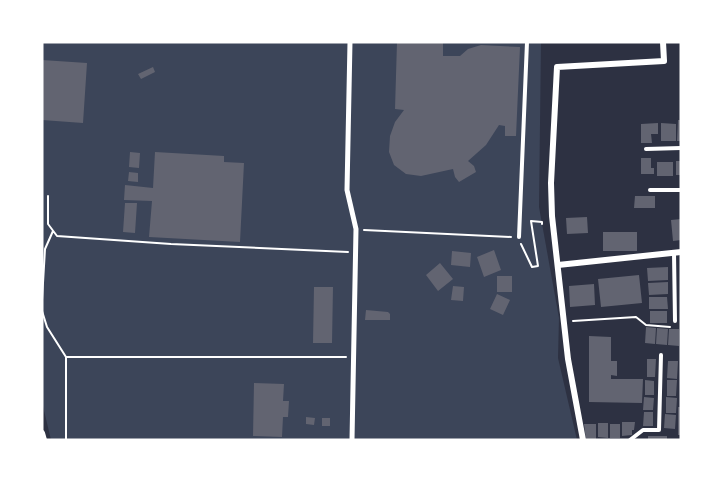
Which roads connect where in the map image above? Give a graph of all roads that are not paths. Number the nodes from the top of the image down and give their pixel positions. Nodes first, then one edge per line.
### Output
1 (350, 42) edge
2 (527, 42) edge
3 (663, 42) edge
4 (681, 148) edge
5 (646, 149) dead end
6 (650, 190) dead end
7 (681, 190) edge
8 (519, 237) road end
9 (677, 253) edge
10 (558, 266) junction
11 (675, 307) junction
12 (681, 307) edge
13 (675, 321) dead end
14 (661, 355) dead end
15 (42, 433) edge
16 (44, 440) edge
17 (352, 440) edge
18 (583, 440) edge
19 (630, 440) edge

1 - 17 street
2 - 8 lane
3 - 10 street
4 - 5 lane
6 - 7 lane
9 - 10 street
9 - 11 lane
10 - 18 street
11 - 12 lane
11 - 13 lane
14 - 19 lane
15 - 16 street

